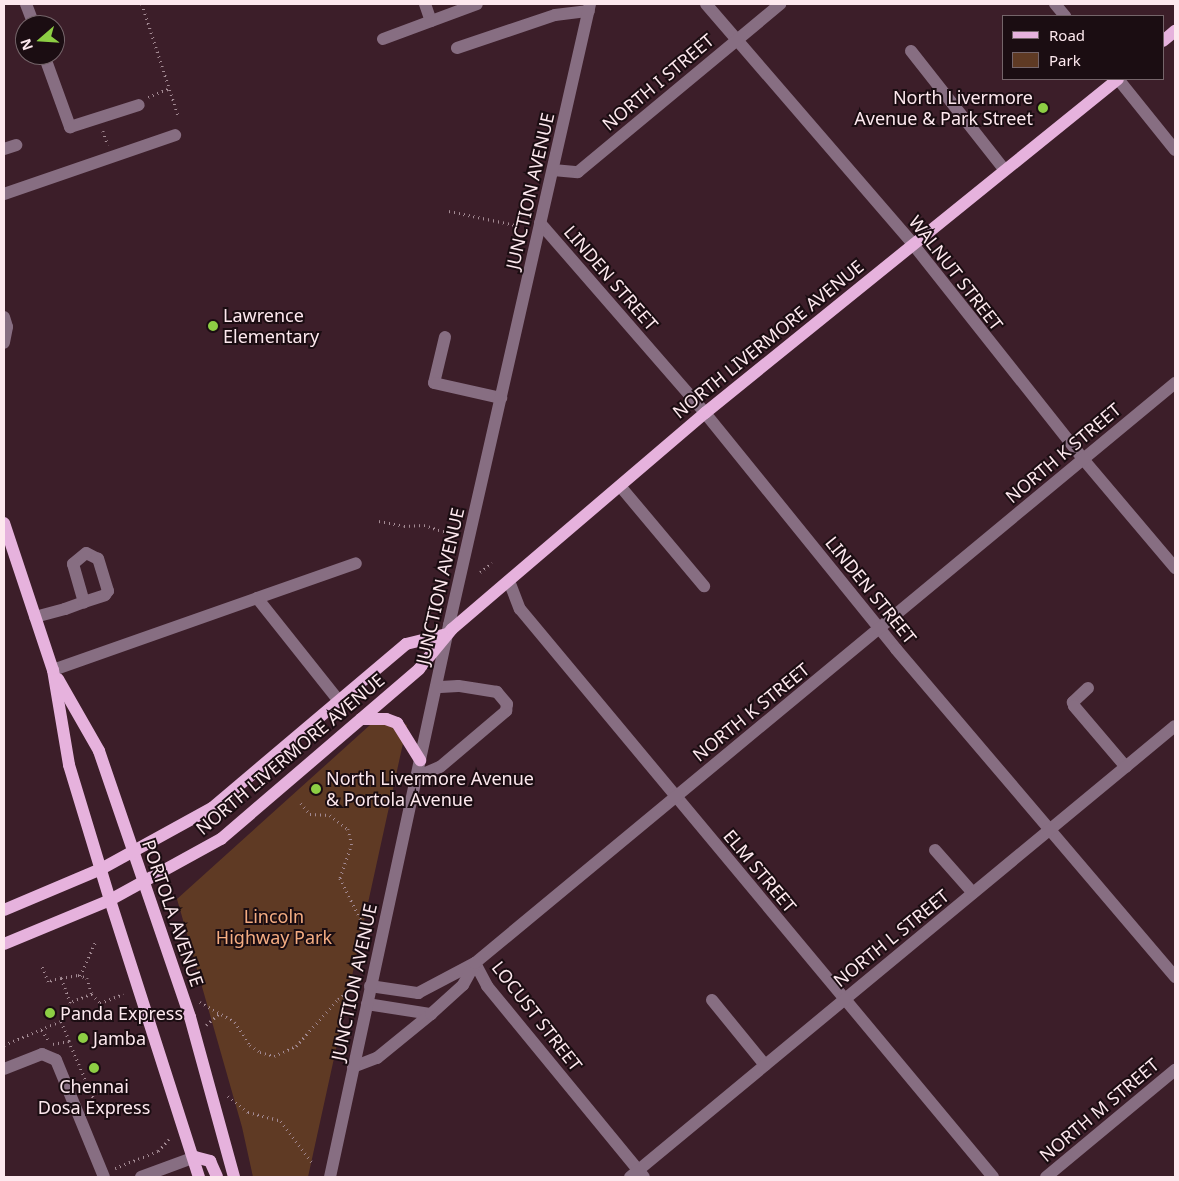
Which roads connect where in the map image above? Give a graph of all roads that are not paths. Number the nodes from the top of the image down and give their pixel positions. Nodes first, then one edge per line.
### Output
1 (425, 4) edge
2 (477, 4) edge
3 (706, 4) edge
4 (780, 4) edge
5 (1055, 4) edge
6 (456, 7) edge
7 (589, 7) edge
8 (1064, 15) edge
9 (431, 21) junction
10 (1175, 31) edge
11 (383, 39) dead end
12 (737, 39) junction
13 (1164, 40) edge
14 (457, 48) dead end
15 (911, 51) dead end
16 (48, 65) edge
17 (1117, 80) edge
18 (1119, 80) edge
19 (139, 104) road end
20 (175, 135) dead end
21 (16, 145) dead end
22 (4, 149) edge
23 (1175, 150) edge
24 (1004, 169) junction
25 (553, 170) junction
26 (4, 194) edge
27 (540, 224) junction
28 (912, 243) junction
29 (4, 317) edge
30 (445, 337) dead end
31 (4, 343) edge
32 (1175, 383) edge
33 (501, 398) junction
34 (705, 413) junction
35 (1083, 459) junction
36 (620, 486) junction
37 (4, 523) edge
38 (356, 563) dead end
39 (1175, 568) edge
40 (509, 581) junction
41 (704, 586) dead end
42 (257, 598) junction
43 (84, 602) dead end
44 (35, 617) junction
45 (880, 629) junction
46 (447, 634) junction
47 (53, 670) junction
48 (436, 687) junction
49 (1088, 688) dead end
50 (339, 701) junction
51 (361, 719) junction
52 (1175, 726) edge
53 (420, 760) junction
54 (1126, 767) junction
55 (416, 777) junction
56 (675, 798) junction
57 (1049, 830) junction
58 (935, 850) dead end
59 (133, 853) junction
60 (101, 870) junction
61 (143, 883) junction
62 (972, 893) junction
63 (110, 900) junction
64 (4, 910) edge
65 (4, 944) edge
66 (475, 963) junction
67 (1175, 977) edge
68 (370, 986) junction
69 (844, 999) junction
70 (712, 1000) dead end
71 (367, 1004) junction
72 (431, 1014) junction
73 (764, 1065) junction
74 (353, 1067) junction
75 (4, 1069) edge
76 (1175, 1070) edge
77 (195, 1157) junction
78 (107, 1172) edge
79 (637, 1175) edge
80 (141, 1177) edge
81 (199, 1177) edge
82 (217, 1177) edge
83 (234, 1177) edge
84 (330, 1177) edge
85 (993, 1177) edge
86 (1046, 1177) edge

1 - 9 street
2 - 6 street
3 - 12 street, WALNUT STREET
4 - 12 street, NORTH I STREET
5 - 8 street
6 - 9 street
7 - 14 street
7 - 25 street, JUNCTION AVENUE
9 - 11 street
10 - 13 main road
12 - 25 street, NORTH I STREET
12 - 28 street, WALNUT STREET
15 - 24 street
16 - 19 street
17 - 24 main road, NORTH LIVERMORE AVENUE
18 - 23 street
20 - 26 street
21 - 22 street
24 - 28 main road, NORTH LIVERMORE AVENUE
25 - 27 street, JUNCTION AVENUE
27 - 33 street, JUNCTION AVENUE
27 - 34 street, LINDEN STREET
28 - 34 main road, NORTH LIVERMORE AVENUE
28 - 35 street, WALNUT STREET
29 - 31 street
30 - 33 street
32 - 35 street, NORTH K STREET
33 - 46 street, JUNCTION AVENUE
34 - 36 main road, NORTH LIVERMORE AVENUE
34 - 45 street, LINDEN STREET
35 - 39 street, WALNUT STREET
35 - 45 street, NORTH K STREET
36 - 40 main road, NORTH LIVERMORE AVENUE
36 - 41 street
37 - 44 main road, PORTOLA AVENUE
38 - 42 street
40 - 46 main road, NORTH LIVERMORE AVENUE
40 - 56 street, ELM STREET
42 - 47 street
42 - 50 street
43 - 44 street
44 - 47 main road, PORTOLA AVENUE
45 - 56 street, NORTH K STREET
45 - 57 street, LINDEN STREET
46 - 48 street, JUNCTION AVENUE
46 - 50 main road, NORTH LIVERMORE AVENUE
46 - 51 main road, NORTH LIVERMORE AVENUE
47 - 59 main road, PORTOLA AVENUE
47 - 60 main road, PORTOLA AVENUE
48 - 53 street, JUNCTION AVENUE
48 - 55 street
49 - 54 street
50 - 59 main road, NORTH LIVERMORE AVENUE
51 - 53 main road
51 - 61 main road, NORTH LIVERMORE AVENUE
52 - 54 street, NORTH L STREET
53 - 55 street, JUNCTION AVENUE
54 - 57 street, NORTH L STREET
55 - 68 street, JUNCTION AVENUE
56 - 66 street, NORTH K STREET
56 - 69 street, ELM STREET
57 - 62 street, NORTH L STREET
57 - 67 street, LINDEN STREET
58 - 62 street
59 - 60 main road, NORTH LIVERMORE AVENUE
59 - 61 main road, PORTOLA AVENUE
60 - 63 main road, PORTOLA AVENUE
60 - 64 main road, NORTH LIVERMORE AVENUE
61 - 63 main road, NORTH LIVERMORE AVENUE
61 - 83 main road, PORTOLA AVENUE
62 - 69 street, NORTH L STREET
63 - 65 main road, NORTH LIVERMORE AVENUE
63 - 77 main road, PORTOLA AVENUE
66 - 68 street, LOCUST STREET
66 - 72 street, NORTH K STREET
66 - 79 street, LOCUST STREET
68 - 71 street, JUNCTION AVENUE
69 - 73 street, NORTH L STREET
69 - 85 street, ELM STREET
70 - 73 street
71 - 72 street
71 - 74 street, JUNCTION AVENUE
72 - 74 street, NORTH K STREET
73 - 79 street, NORTH L STREET
74 - 84 street, JUNCTION AVENUE
75 - 78 street
76 - 86 street, NORTH M STREET
77 - 80 street
77 - 81 main road, PORTOLA AVENUE
77 - 82 main road

